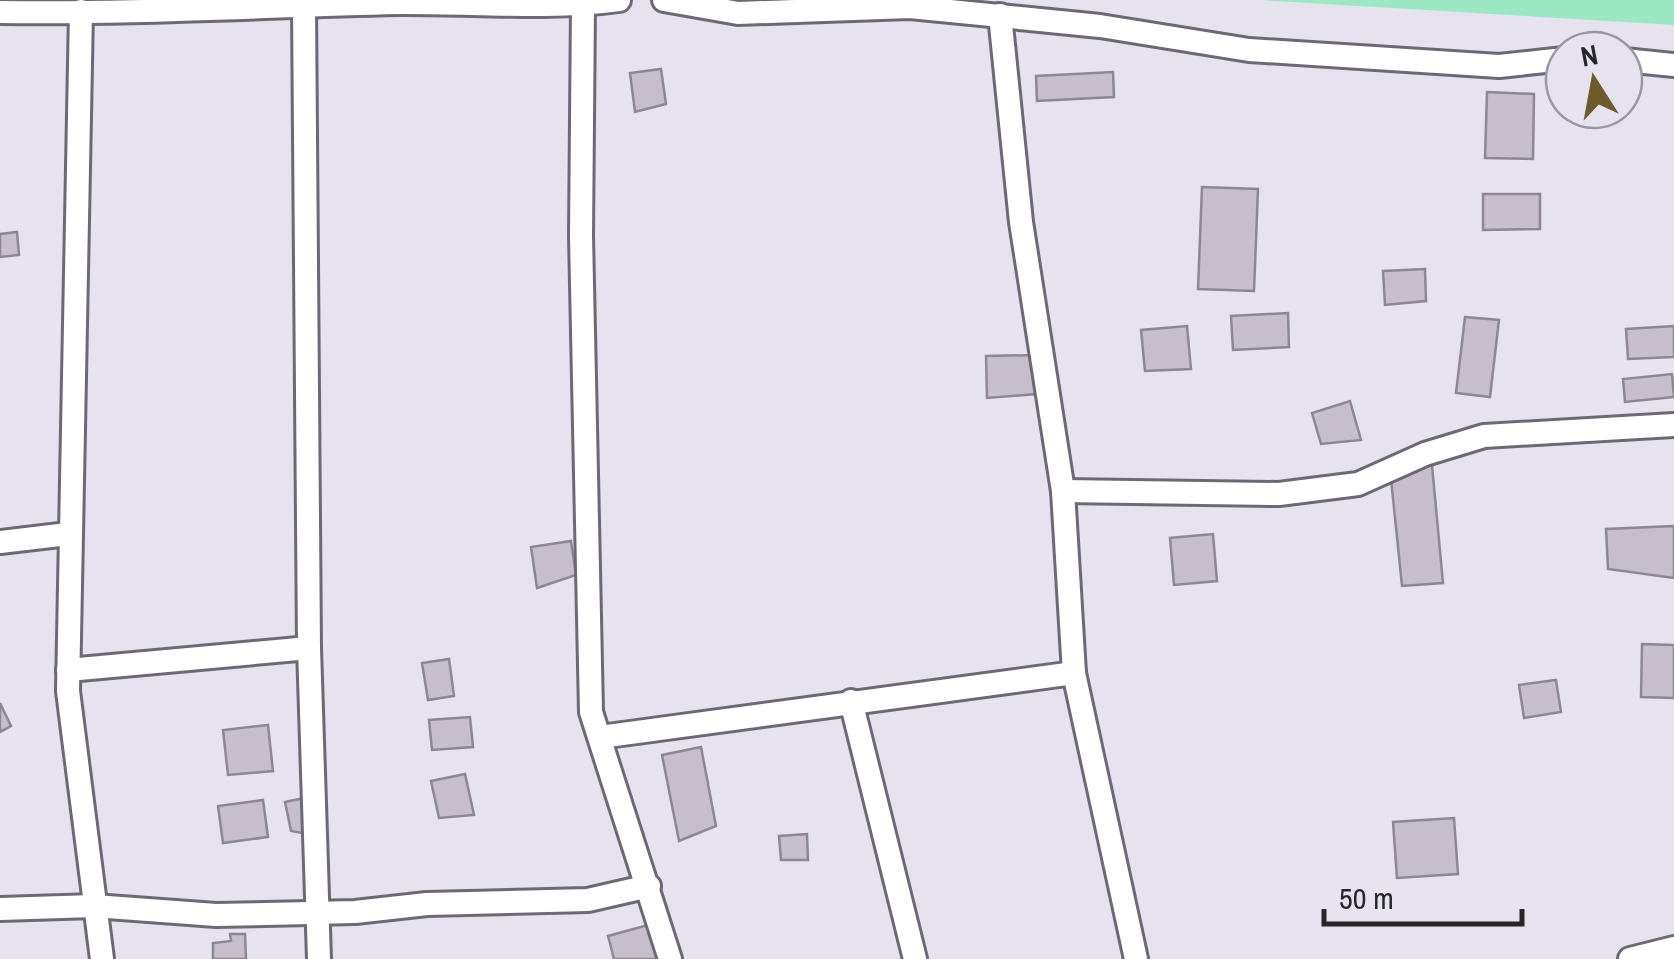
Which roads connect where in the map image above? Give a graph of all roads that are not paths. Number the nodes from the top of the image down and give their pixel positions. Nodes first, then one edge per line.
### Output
1 (618, 0) edge
2 (664, 0) edge
3 (583, 5) junction
4 (304, 6) junction
5 (81, 10) junction
6 (0, 12) edge
7 (1000, 15) junction
8 (1544, 61) edge
9 (1644, 62) edge
10 (1674, 65) edge
11 (1674, 425) edge
12 (1063, 492) junction
13 (68, 534) junction
14 (0, 542) edge
15 (309, 648) junction
16 (68, 670) junction
17 (1074, 673) junction
18 (851, 701) junction
19 (600, 737) junction
20 (650, 886) junction
21 (94, 906) junction
22 (0, 908) edge
23 (318, 913) junction
24 (1674, 948) edge
25 (102, 959) edge
26 (319, 959) edge
27 (670, 959) edge
28 (915, 959) edge
29 (1136, 959) edge
30 (1630, 959) edge

1 - 3 street
2 - 7 street
3 - 4 street
3 - 19 street
4 - 5 street
4 - 15 street
5 - 6 street
5 - 13 street
7 - 8 street
7 - 12 street
9 - 10 street
11 - 12 street
12 - 17 street
13 - 14 street
13 - 16 street
15 - 16 street
15 - 23 street
16 - 21 street
17 - 18 street
17 - 29 street
18 - 19 street
18 - 28 street
19 - 20 street
20 - 23 street
20 - 27 street
21 - 22 street
21 - 23 street
21 - 25 street
23 - 26 street
24 - 30 street

